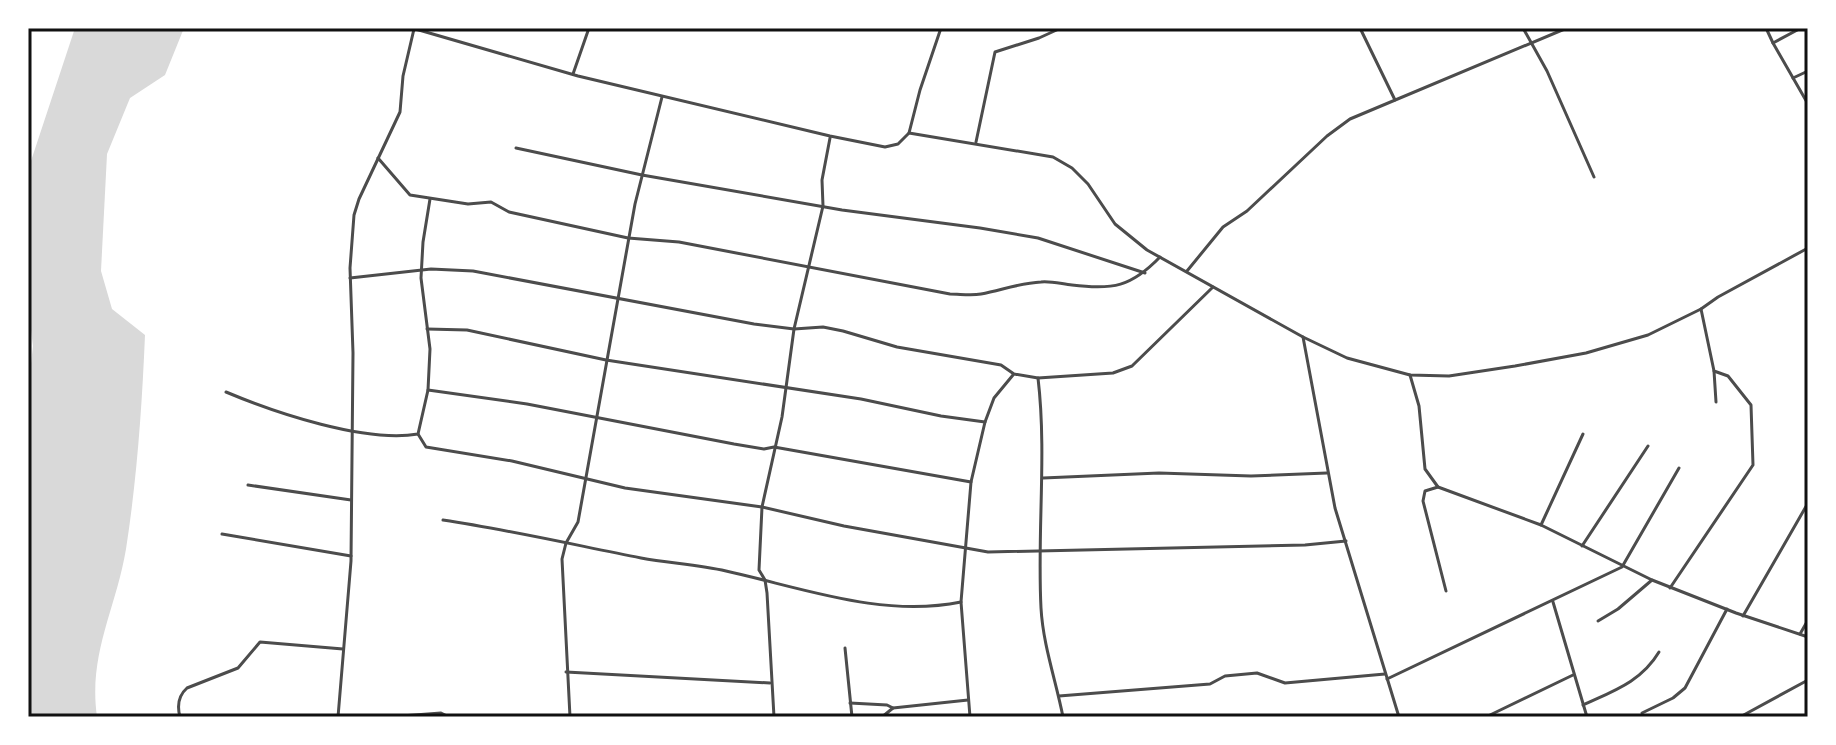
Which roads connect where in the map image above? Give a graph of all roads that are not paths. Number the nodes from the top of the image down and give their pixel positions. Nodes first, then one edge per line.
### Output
1 (413, 28) edge
2 (589, 28) edge
3 (941, 28) edge
4 (1061, 28) edge
5 (1360, 28) edge
6 (1523, 28) edge
7 (1567, 28) edge
8 (1766, 28) edge
9 (1801, 28) edge
10 (1773, 43) junction
11 (1531, 44) junction
12 (1808, 71) edge
13 (573, 74) junction
14 (1792, 78) junction
15 (662, 97) junction
16 (1395, 100) junction
17 (1808, 104) edge
18 (909, 133) junction
19 (830, 136) junction
20 (976, 142) junction
21 (516, 148) dead end
22 (378, 158) junction
23 (642, 175) junction
24 (1594, 177) dead end
25 (430, 199) junction
26 (823, 206) junction
27 (628, 238) junction
28 (1808, 248) edge
29 (1160, 257) junction
30 (811, 266) junction
31 (421, 270) junction
32 (1187, 271) junction
33 (1145, 273) junction
34 (350, 278) junction
35 (1213, 287) junction
36 (618, 298) junction
37 (1701, 309) junction
38 (427, 329) junction
39 (794, 329) junction
40 (1303, 337) junction
41 (606, 360) junction
42 (1714, 371) junction
43 (1014, 374) junction
44 (1410, 375) junction
45 (1038, 378) junction
46 (787, 388) junction
47 (428, 390) junction
48 (226, 392) dead end
49 (1716, 402) dead end
50 (597, 418) junction
51 (985, 422) junction
52 (351, 432) junction
53 (418, 434) junction
54 (1583, 434) dead end
55 (1648, 446) dead end
56 (774, 447) junction
57 (1679, 468) dead end
58 (1328, 473) junction
59 (1043, 478) junction
60 (586, 480) junction
61 (971, 482) junction
62 (248, 485) dead end
63 (1438, 487) junction
64 (351, 500) junction
65 (1808, 503) edge
66 (762, 507) junction
67 (443, 520) dead end
68 (1541, 525) junction
69 (222, 534) dead end
70 (1346, 541) junction
71 (566, 543) junction
72 (1582, 546) junction
73 (965, 549) junction
74 (1042, 552) junction
75 (351, 556) junction
76 (1622, 567) junction
77 (765, 580) junction
78 (1652, 580) junction
79 (1670, 588) junction
80 (1446, 591) dead end
81 (961, 602) junction
82 (1553, 602) junction
83 (1727, 609) junction
84 (1743, 616) junction
85 (1808, 620) edge
86 (1598, 621) dead end
87 (1800, 634) junction
88 (1808, 637) edge
89 (845, 648) dead end
90 (343, 649) junction
91 (1659, 652) dead end
92 (566, 672) junction
93 (1574, 675) junction
94 (1386, 677) junction
95 (1808, 680) edge
96 (771, 683) junction
97 (1059, 696) junction
98 (968, 700) junction
99 (850, 703) junction
100 (1583, 705) junction
101 (893, 708) junction
102 (1642, 713) dead end
103 (1490, 715) edge
104 (180, 717) edge
105 (338, 717) edge
106 (388, 717) edge
107 (449, 717) edge
108 (570, 717) edge
109 (774, 717) edge
110 (852, 717) edge
111 (882, 717) edge
112 (970, 717) edge
113 (1063, 717) edge
114 (1399, 717) edge
115 (1587, 717) edge
116 (1740, 717) edge

1 - 13 street
1 - 22 street
2 - 13 street
3 - 18 street
4 - 20 street
5 - 16 street
6 - 11 street
7 - 11 street
8 - 10 street
9 - 10 street
10 - 14 street
11 - 16 street
11 - 24 street
12 - 14 street
13 - 15 street
14 - 17 street
15 - 19 street
15 - 23 street
16 - 32 street
18 - 19 street
18 - 20 street
19 - 26 street
20 - 29 street
21 - 23 street
22 - 25 street
22 - 34 street
23 - 26 street
23 - 27 street
25 - 27 street
25 - 31 street
26 - 30 street
26 - 33 street
27 - 30 street
27 - 36 street
28 - 37 street
29 - 32 street
29 - 33 street
30 - 33 street
30 - 39 street
31 - 34 street
31 - 36 street
31 - 38 street
32 - 35 street
34 - 52 street
35 - 40 street
35 - 45 street
36 - 39 street
36 - 41 street
37 - 42 street
37 - 44 street
38 - 41 street
38 - 47 street
39 - 43 street
39 - 46 street
40 - 44 street
40 - 58 street
41 - 46 street
41 - 50 street
42 - 49 street
42 - 79 street
43 - 45 street
43 - 51 street
44 - 63 street
45 - 59 street
46 - 51 street
46 - 56 street
47 - 50 street
47 - 53 street
48 - 52 street
50 - 56 street
50 - 60 street
51 - 61 street
52 - 53 street
52 - 64 street
53 - 60 street
54 - 68 street
55 - 72 street
56 - 61 street
56 - 66 street
57 - 76 street
58 - 59 street
58 - 70 street
59 - 74 street
60 - 66 street
60 - 71 street
61 - 73 street
62 - 64 street
63 - 68 street
63 - 80 street
64 - 75 street
65 - 84 street
66 - 73 street
66 - 77 street
67 - 71 street
68 - 72 street
69 - 75 street
70 - 74 street
70 - 94 street
71 - 77 street
71 - 92 street
72 - 76 street
73 - 74 street
73 - 81 street
74 - 97 street
75 - 90 street
76 - 78 street
76 - 82 street
77 - 81 street
77 - 96 street
78 - 79 street
78 - 86 street
79 - 83 street
81 - 98 street
82 - 93 street
82 - 94 street
83 - 84 street
83 - 102 street
84 - 87 street
85 - 87 street
87 - 88 street
89 - 99 street
90 - 104 street
90 - 105 street
91 - 100 street
92 - 96 street
92 - 108 street
93 - 100 street
93 - 103 street
94 - 97 street
94 - 114 street
95 - 116 street
96 - 109 street
97 - 113 street
98 - 101 street
98 - 112 street
99 - 101 street
99 - 110 street
100 - 115 street
101 - 111 street
106 - 107 street

